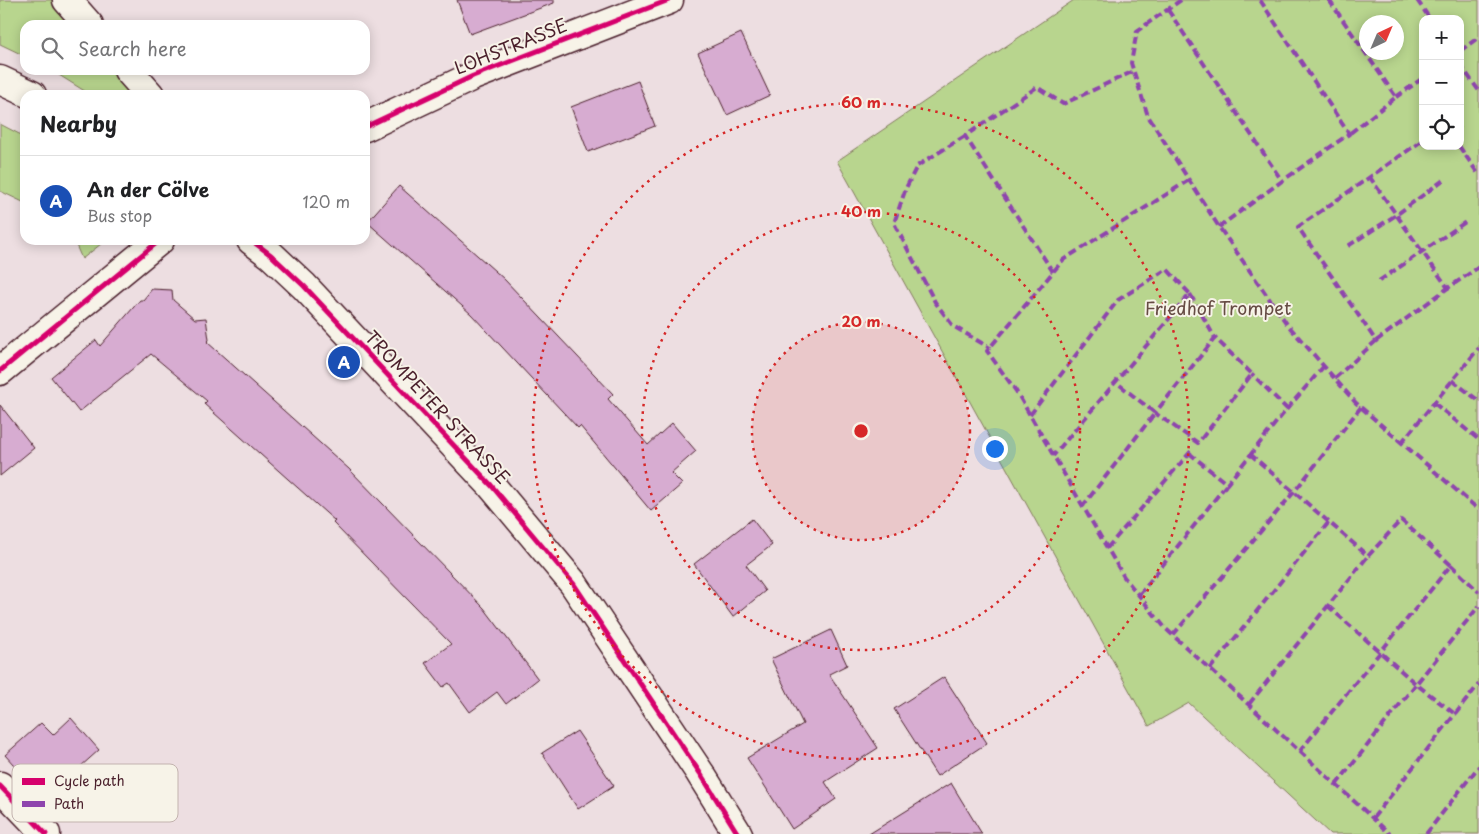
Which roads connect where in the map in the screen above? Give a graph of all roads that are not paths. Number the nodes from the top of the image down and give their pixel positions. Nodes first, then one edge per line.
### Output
1 (67, 0) edge
2 (669, 0) edge
3 (85, 20) edge
4 (132, 75) edge
5 (0, 80) edge
6 (21, 90) edge
7 (146, 90) edge
8 (370, 125) edge
9 (154, 245) edge
10 (258, 245) edge
11 (0, 371) edge
12 (0, 786) edge
13 (12, 799) edge
14 (34, 822) edge
15 (46, 834) edge
16 (738, 834) edge

1 - 3 street
2 - 8 street, LOHSTRASSE
4 - 7 street
5 - 6 street
9 - 11 street
10 - 16 street, TROMPETER STRASSE
12 - 13 street
14 - 15 street

